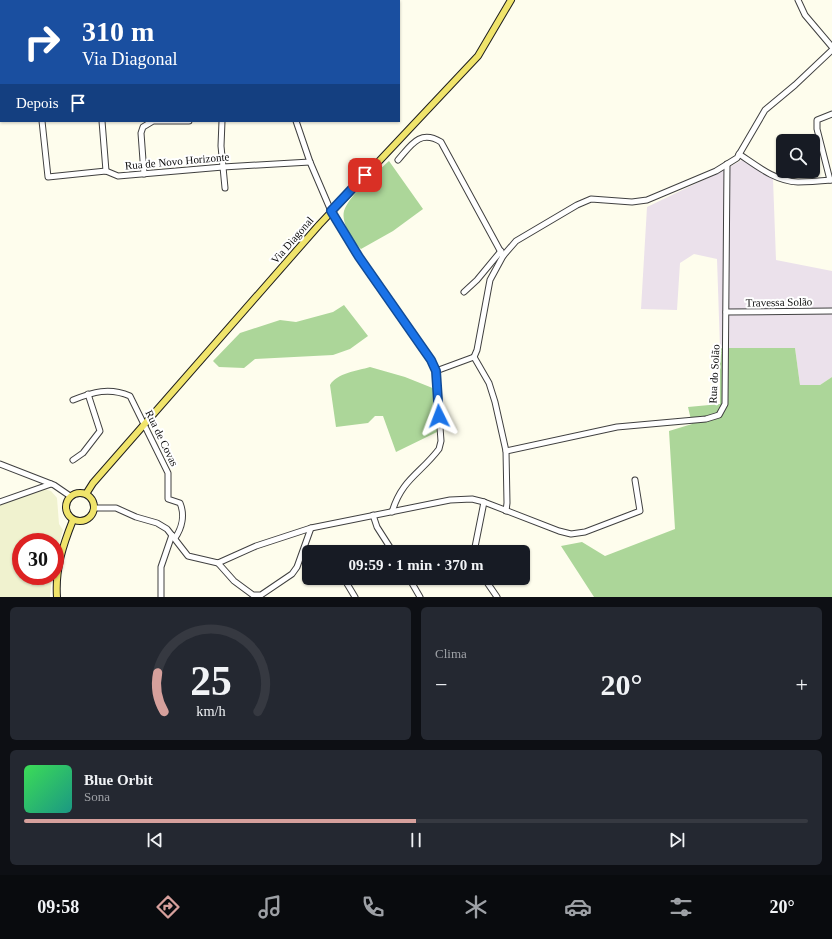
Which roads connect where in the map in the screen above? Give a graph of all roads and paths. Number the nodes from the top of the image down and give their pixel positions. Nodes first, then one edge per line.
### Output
1 (109, 0) edge
2 (113, 0) edge
3 (511, 0) edge
4 (798, 0) edge
5 (832, 47) edge
6 (832, 50) edge
7 (832, 114) edge
8 (42, 122) edge
9 (102, 122) edge
10 (152, 122) edge
11 (222, 122) edge
12 (296, 122) edge
13 (739, 154) junction
14 (398, 160) dead end
15 (310, 162) junction
16 (727, 164) junction
17 (223, 167) junction
18 (106, 171) junction
19 (144, 174) junction
20 (831, 180) edge
21 (225, 188) dead end
22 (331, 211) junction
23 (500, 251) junction
24 (503, 256) junction
25 (464, 292) dead end
26 (832, 311) edge
27 (726, 312) junction
28 (474, 357) junction
29 (436, 371) junction
30 (88, 394) junction
31 (73, 400) dead end
32 (144, 426) junction
33 (506, 451) junction
34 (73, 460) dead end
35 (0, 464) edge
36 (635, 480) dead end
37 (51, 484) junction
38 (86, 494) junction
39 (70, 496) junction
40 (0, 502) edge
41 (484, 502) junction
42 (94, 508) junction
43 (506, 511) junction
44 (392, 512) junction
45 (373, 515) junction
46 (73, 520) junction
47 (310, 528) junction
48 (174, 537) junction
49 (389, 545) edge
50 (475, 545) edge
51 (218, 563) junction
52 (348, 585) edge
53 (412, 585) edge
54 (488, 585) edge
55 (252, 596) edge
56 (57, 597) edge
57 (161, 597) edge
58 (355, 597) edge
59 (420, 597) edge
60 (496, 597) edge

1 - 2 street
3 - 22 main road, Via Diagonal
4 - 5 street
6 - 13 street
7 - 20 street
8 - 18 street, Rua de Novo Horizonte
9 - 18 street
10 - 19 street
11 - 17 street
12 - 15 street
13 - 16 street
13 - 20 street
14 - 23 street
15 - 17 street, Rua de Novo Horizonte
15 - 22 street
16 - 24 street
16 - 27 street, Rua do Solão
17 - 19 street, Rua de Novo Horizonte
17 - 21 street
18 - 19 street, Rua de Novo Horizonte
22 - 29 street
22 - 32 main road, Via Diagonal
23 - 24 street
23 - 25 street
24 - 28 street
26 - 27 street, Travessa Solão
27 - 33 street, Rua do Solão
28 - 29 street
28 - 33 street
29 - 44 street
30 - 31 street, Rua de Covas
30 - 32 street, Rua de Covas
30 - 34 street
32 - 38 main road, Via Diagonal
32 - 48 street, Rua de Covas
33 - 43 street
35 - 37 street
36 - 43 street
37 - 39 street
37 - 40 street
38 - 39 main road
38 - 42 main road
39 - 46 main road
41 - 43 street
41 - 44 street
41 - 50 street
42 - 46 main road
42 - 48 street
44 - 45 street
45 - 47 street
45 - 49 street
46 - 56 main road
47 - 51 street
47 - 55 street
48 - 51 street
48 - 57 street
51 - 55 street
52 - 58 street
53 - 59 street
54 - 60 street

